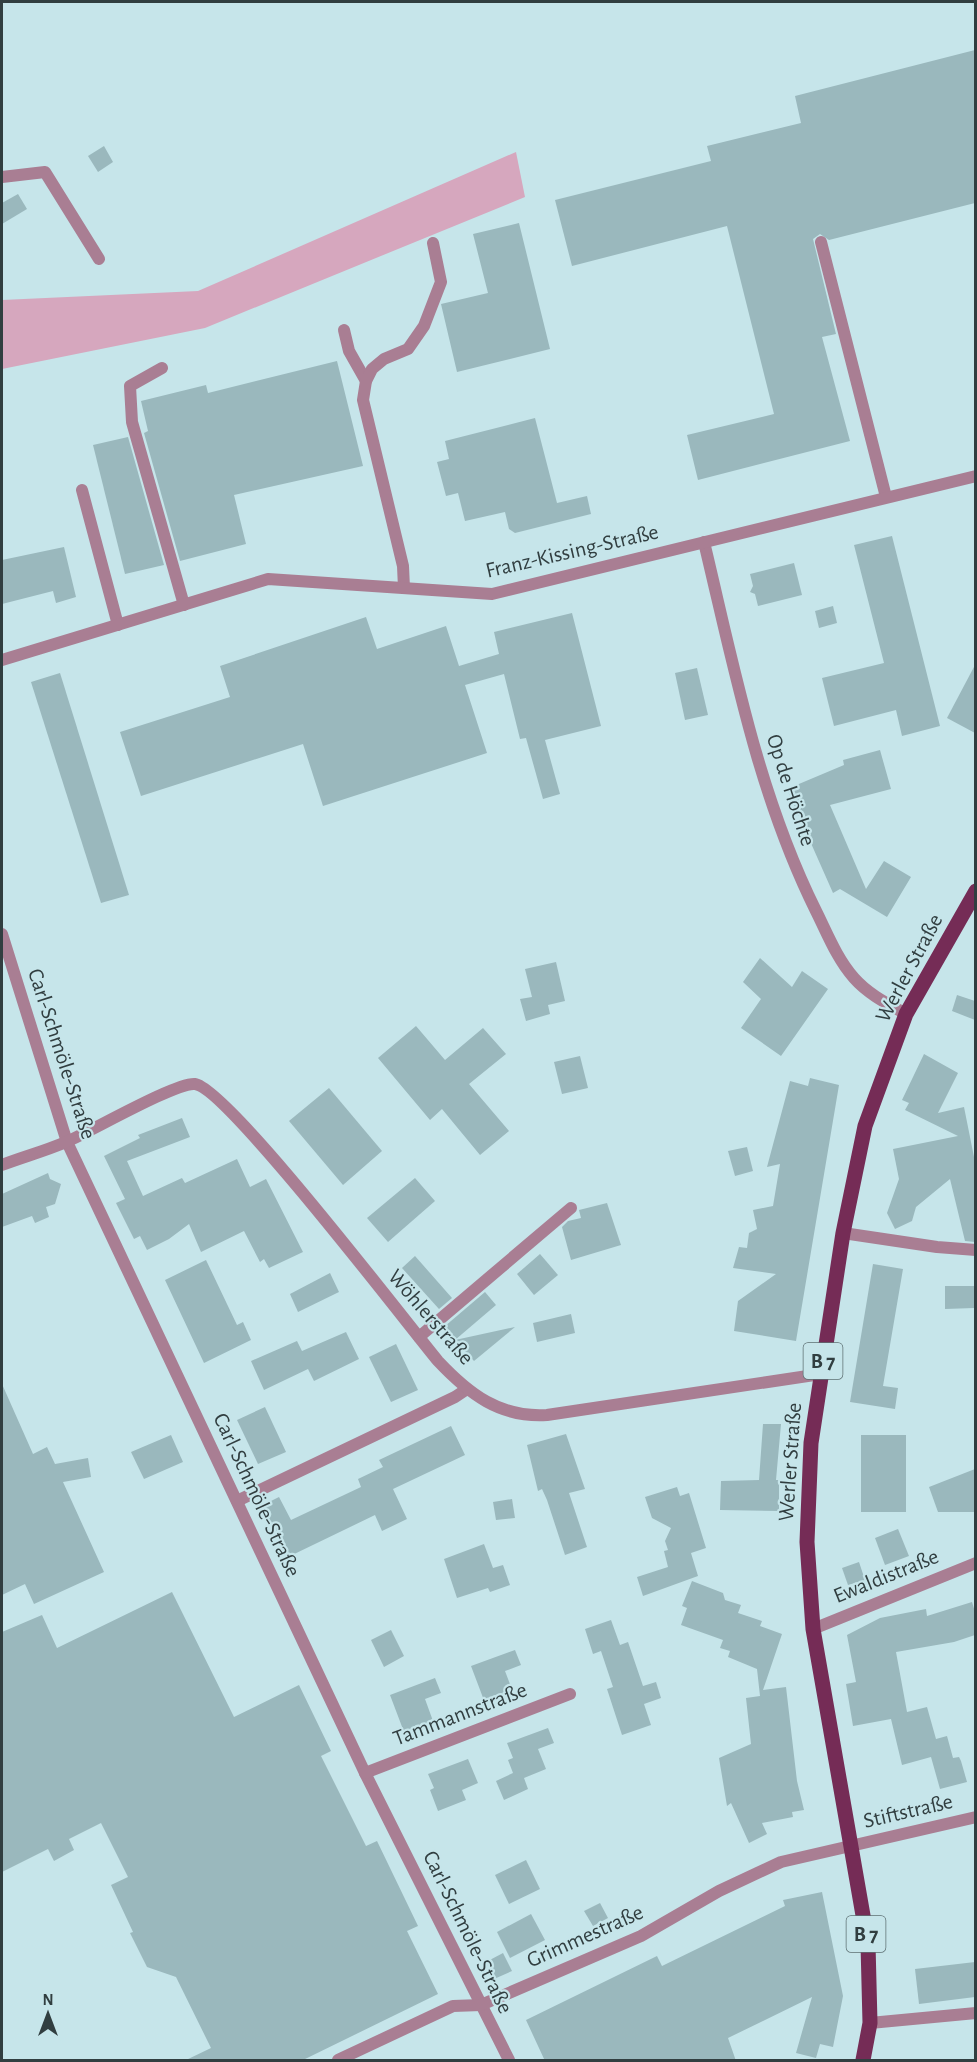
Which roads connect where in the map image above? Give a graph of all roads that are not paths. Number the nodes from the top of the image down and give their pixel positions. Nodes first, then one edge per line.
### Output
1 (2, 177) edge
2 (821, 242) dead end
3 (433, 243) dead end
4 (99, 259) dead end
5 (344, 330) dead end
6 (162, 368) dead end
7 (366, 381) junction
8 (975, 476) edge
9 (82, 490) dead end
10 (886, 497) junction
11 (704, 542) junction
12 (404, 588) junction
13 (184, 605) junction
14 (118, 625) junction
15 (2, 660) edge
16 (975, 891) edge
17 (2, 934) edge
18 (906, 1014) junction
19 (67, 1142) junction
20 (2, 1165) edge
21 (571, 1208) dead end
22 (843, 1233) junction
23 (971, 1250) edge
24 (419, 1338) junction
25 (821, 1374) junction
26 (467, 1389) junction
27 (237, 1501) junction
28 (975, 1563) edge
29 (813, 1629) junction
30 (570, 1694) dead end
31 (366, 1773) junction
32 (975, 1817) edge
33 (849, 1847) junction
34 (481, 2005) junction
35 (975, 2013) edge
36 (870, 2023) junction
37 (338, 2061) edge
38 (508, 2061) edge
39 (863, 2061) edge

1 - 4 street
2 - 10 street
3 - 7 street
5 - 7 street
6 - 13 street
7 - 12 street
8 - 10 street, Franz-Kissing-Straße
9 - 14 street
10 - 11 street, Franz-Kissing-Straße
11 - 12 street, Franz-Kissing-Straße
11 - 18 street, Op de Höchte
12 - 13 street, Franz-Kissing-Straße
13 - 14 street, Franz-Kissing-Straße
14 - 15 street, Franz-Kissing-Straße
16 - 18 main road, Werler Straße / B 7
17 - 19 street, Carl-Schmöle-Straße
18 - 22 main road, Werler Straße / B 7
19 - 20 street
19 - 24 street, Wöhlerstraße
19 - 27 street, Carl-Schmöle-Straße
21 - 24 street
22 - 23 street
22 - 25 main road, Werler Straße / B 7
24 - 26 street, Wöhlerstraße
25 - 26 street, Wöhlerstraße
25 - 29 main road, Werler Straße / B 7
26 - 27 street
27 - 31 street, Carl-Schmöle-Straße
28 - 29 street, Ewaldistraße
29 - 33 main road, Werler Straße / B 7
30 - 31 street, Tammannstraße
31 - 34 street, Carl-Schmöle-Straße
32 - 33 street, Stiftstraße
33 - 34 street, Grimmestraße
33 - 36 main road, Werler Straße / B 7
34 - 37 street, Grimmestraße
34 - 38 street, Carl-Schmöle-Straße
35 - 36 street
36 - 39 main road, Werler Straße / B 7

